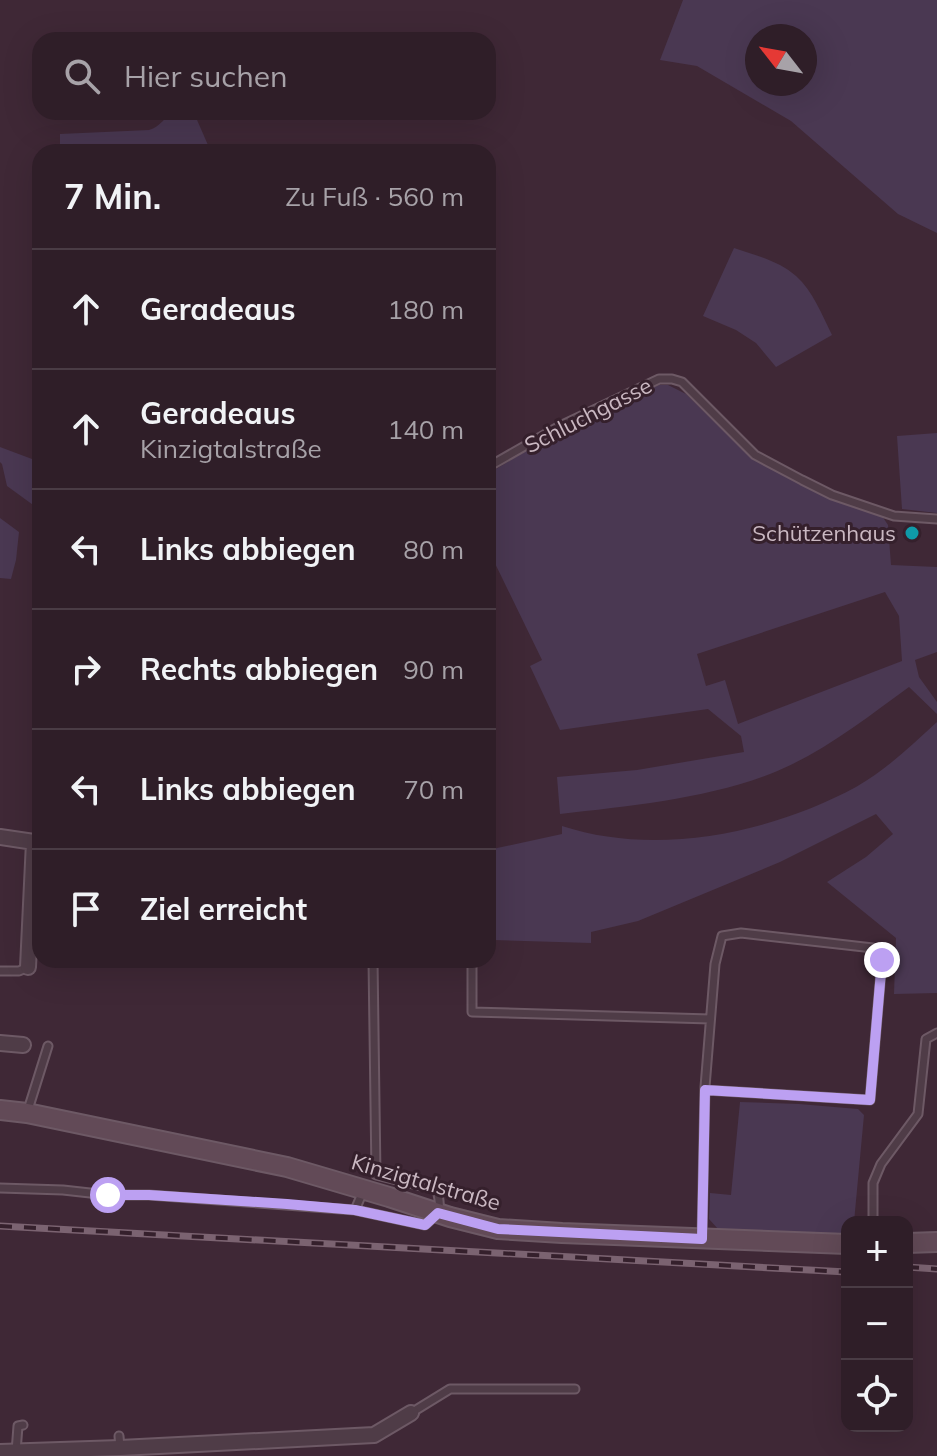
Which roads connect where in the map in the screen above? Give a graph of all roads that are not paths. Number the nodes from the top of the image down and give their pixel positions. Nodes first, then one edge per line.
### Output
1 (496, 462) edge
2 (937, 519) edge
3 (0, 837) edge
4 (32, 841) edge
5 (32, 911) edge
6 (28, 967) joint
7 (373, 968) edge
8 (472, 968) edge
9 (0, 971) edge
10 (710, 1019) junction
11 (937, 1033) edge
12 (0, 1043) edge
13 (23, 1045) dead end
14 (48, 1046) dead end
15 (705, 1090) junction
16 (0, 1110) edge
17 (27, 1113) junction
18 (0, 1188) edge
19 (364, 1189) junction
20 (355, 1210) junction
21 (438, 1213) junction
22 (873, 1216) edge
23 (702, 1239) junction
24 (937, 1242) edge
25 (913, 1243) edge
26 (841, 1244) edge
27 (575, 1389) dead end
28 (411, 1413) joint
29 (23, 1425) dead end
30 (0, 1452) edge
31 (16, 1452) junction

1 - 2 lane, Schluchgasse
3 - 4 street
5 - 6 street
6 - 9 lane
7 - 21 lane
8 - 10 lane
10 - 15 lane
10 - 15 lane
11 - 22 lane
12 - 13 street
14 - 17 lane
15 - 23 lane
16 - 17 main road, Kinzigtalstraße
17 - 19 main road, Kinzigtalstraße
18 - 20 lane
19 - 20 lane
19 - 21 main road, Kinzigtalstraße
20 - 21 lane
21 - 23 main road, Kinzigtalstraße
23 - 26 main road, Kinzigtalstraße
24 - 25 main road
27 - 28 lane
28 - 31 street
29 - 31 lane
30 - 31 street

